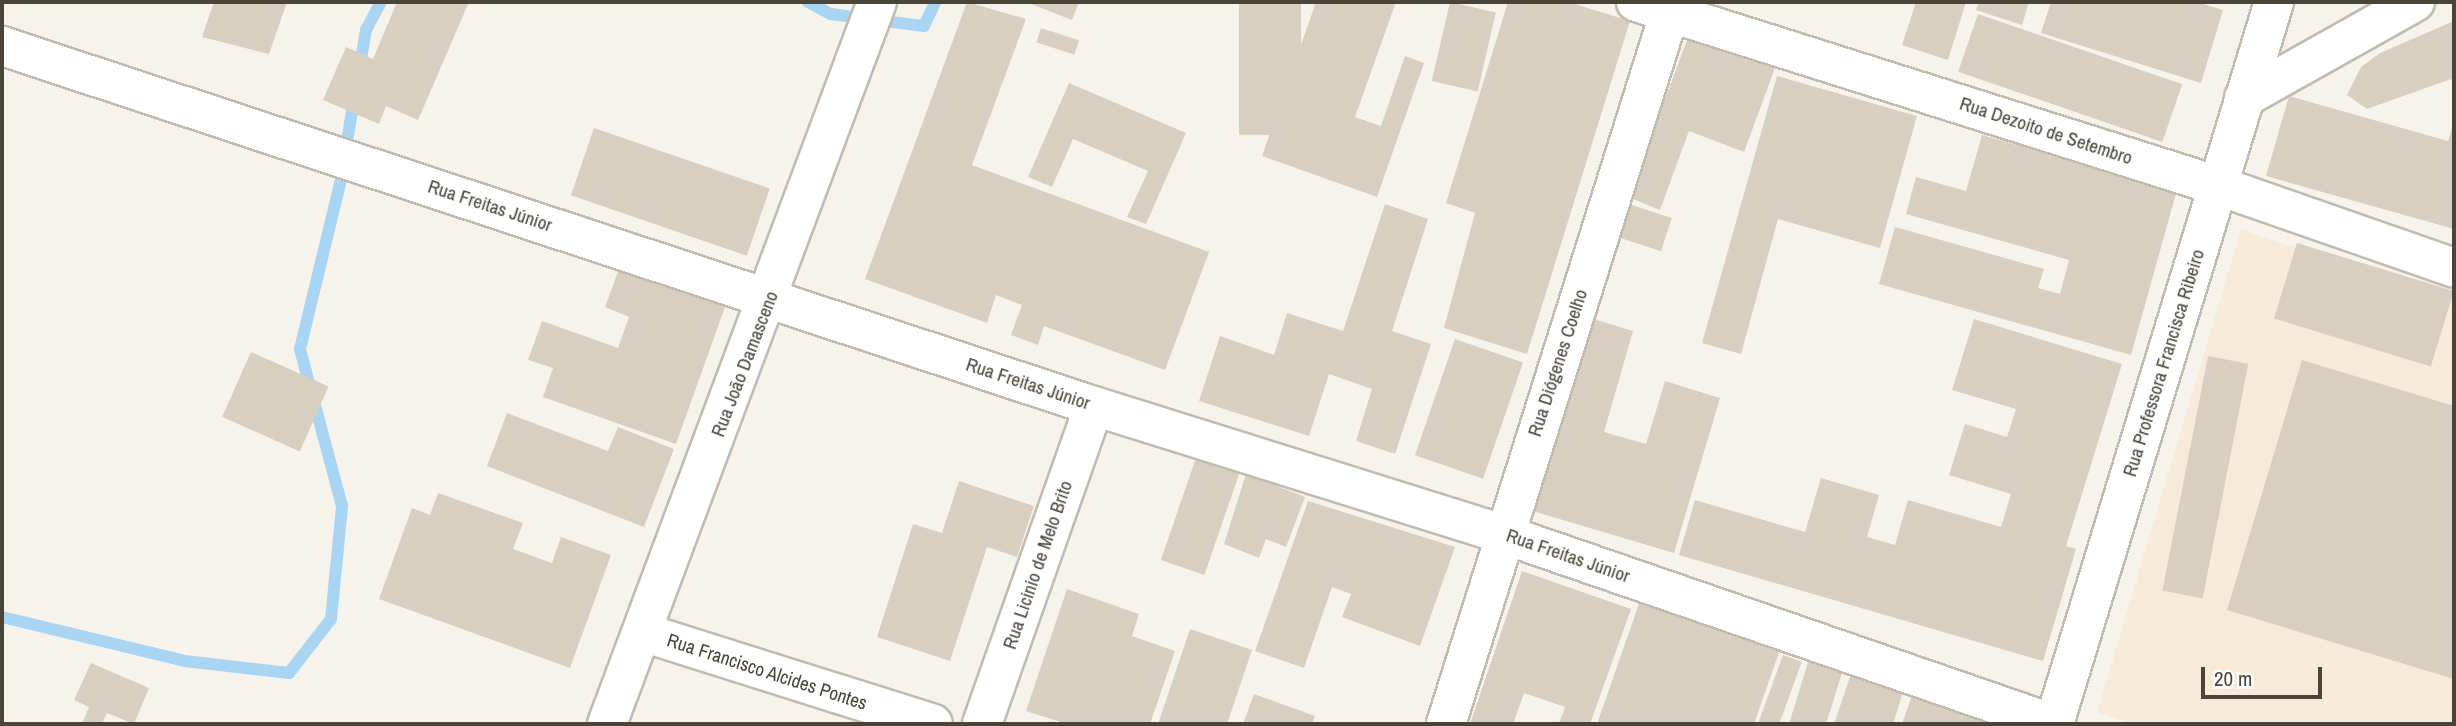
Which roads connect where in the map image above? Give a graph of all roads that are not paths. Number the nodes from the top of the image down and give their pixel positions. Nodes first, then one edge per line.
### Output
1 (877, 2) edge
2 (2274, 2) edge
3 (2415, 2) edge
4 (1660, 5) edge
5 (2, 46) edge
6 (2244, 98) junction
7 (2219, 186) junction
8 (2454, 268) edge
9 (770, 298) junction
10 (1094, 406) junction
11 (1503, 534) junction
12 (642, 632) junction
13 (607, 724) edge
14 (933, 724) edge
15 (982, 724) edge
16 (1446, 724) edge
17 (2054, 724) edge

1 - 9 street, Rua João Damasceno
2 - 6 street, Rua Professora Francisca Ribeiro
3 - 6 street
4 - 7 street, Rua Dezoito de Setembro
4 - 11 street, Rua Diógenes Coelho
5 - 9 street, Rua Freitas Júnior
6 - 7 street, Rua Professora Francisca Ribeiro
7 - 8 street, Rua Dezoito de Setembro
7 - 17 street, Rua Professora Francisca Ribeiro
9 - 10 street, Rua Freitas Júnior
9 - 12 street, Rua João Damasceno
10 - 11 street, Rua Freitas Júnior
10 - 15 street, Rua Licinio de Melo Brito
11 - 16 street, Rua Diógenes Coelho
11 - 17 street, Rua Freitas Júnior
12 - 13 street, Rua João Damasceno
12 - 14 street, Rua Francisco Alcides Pontes

